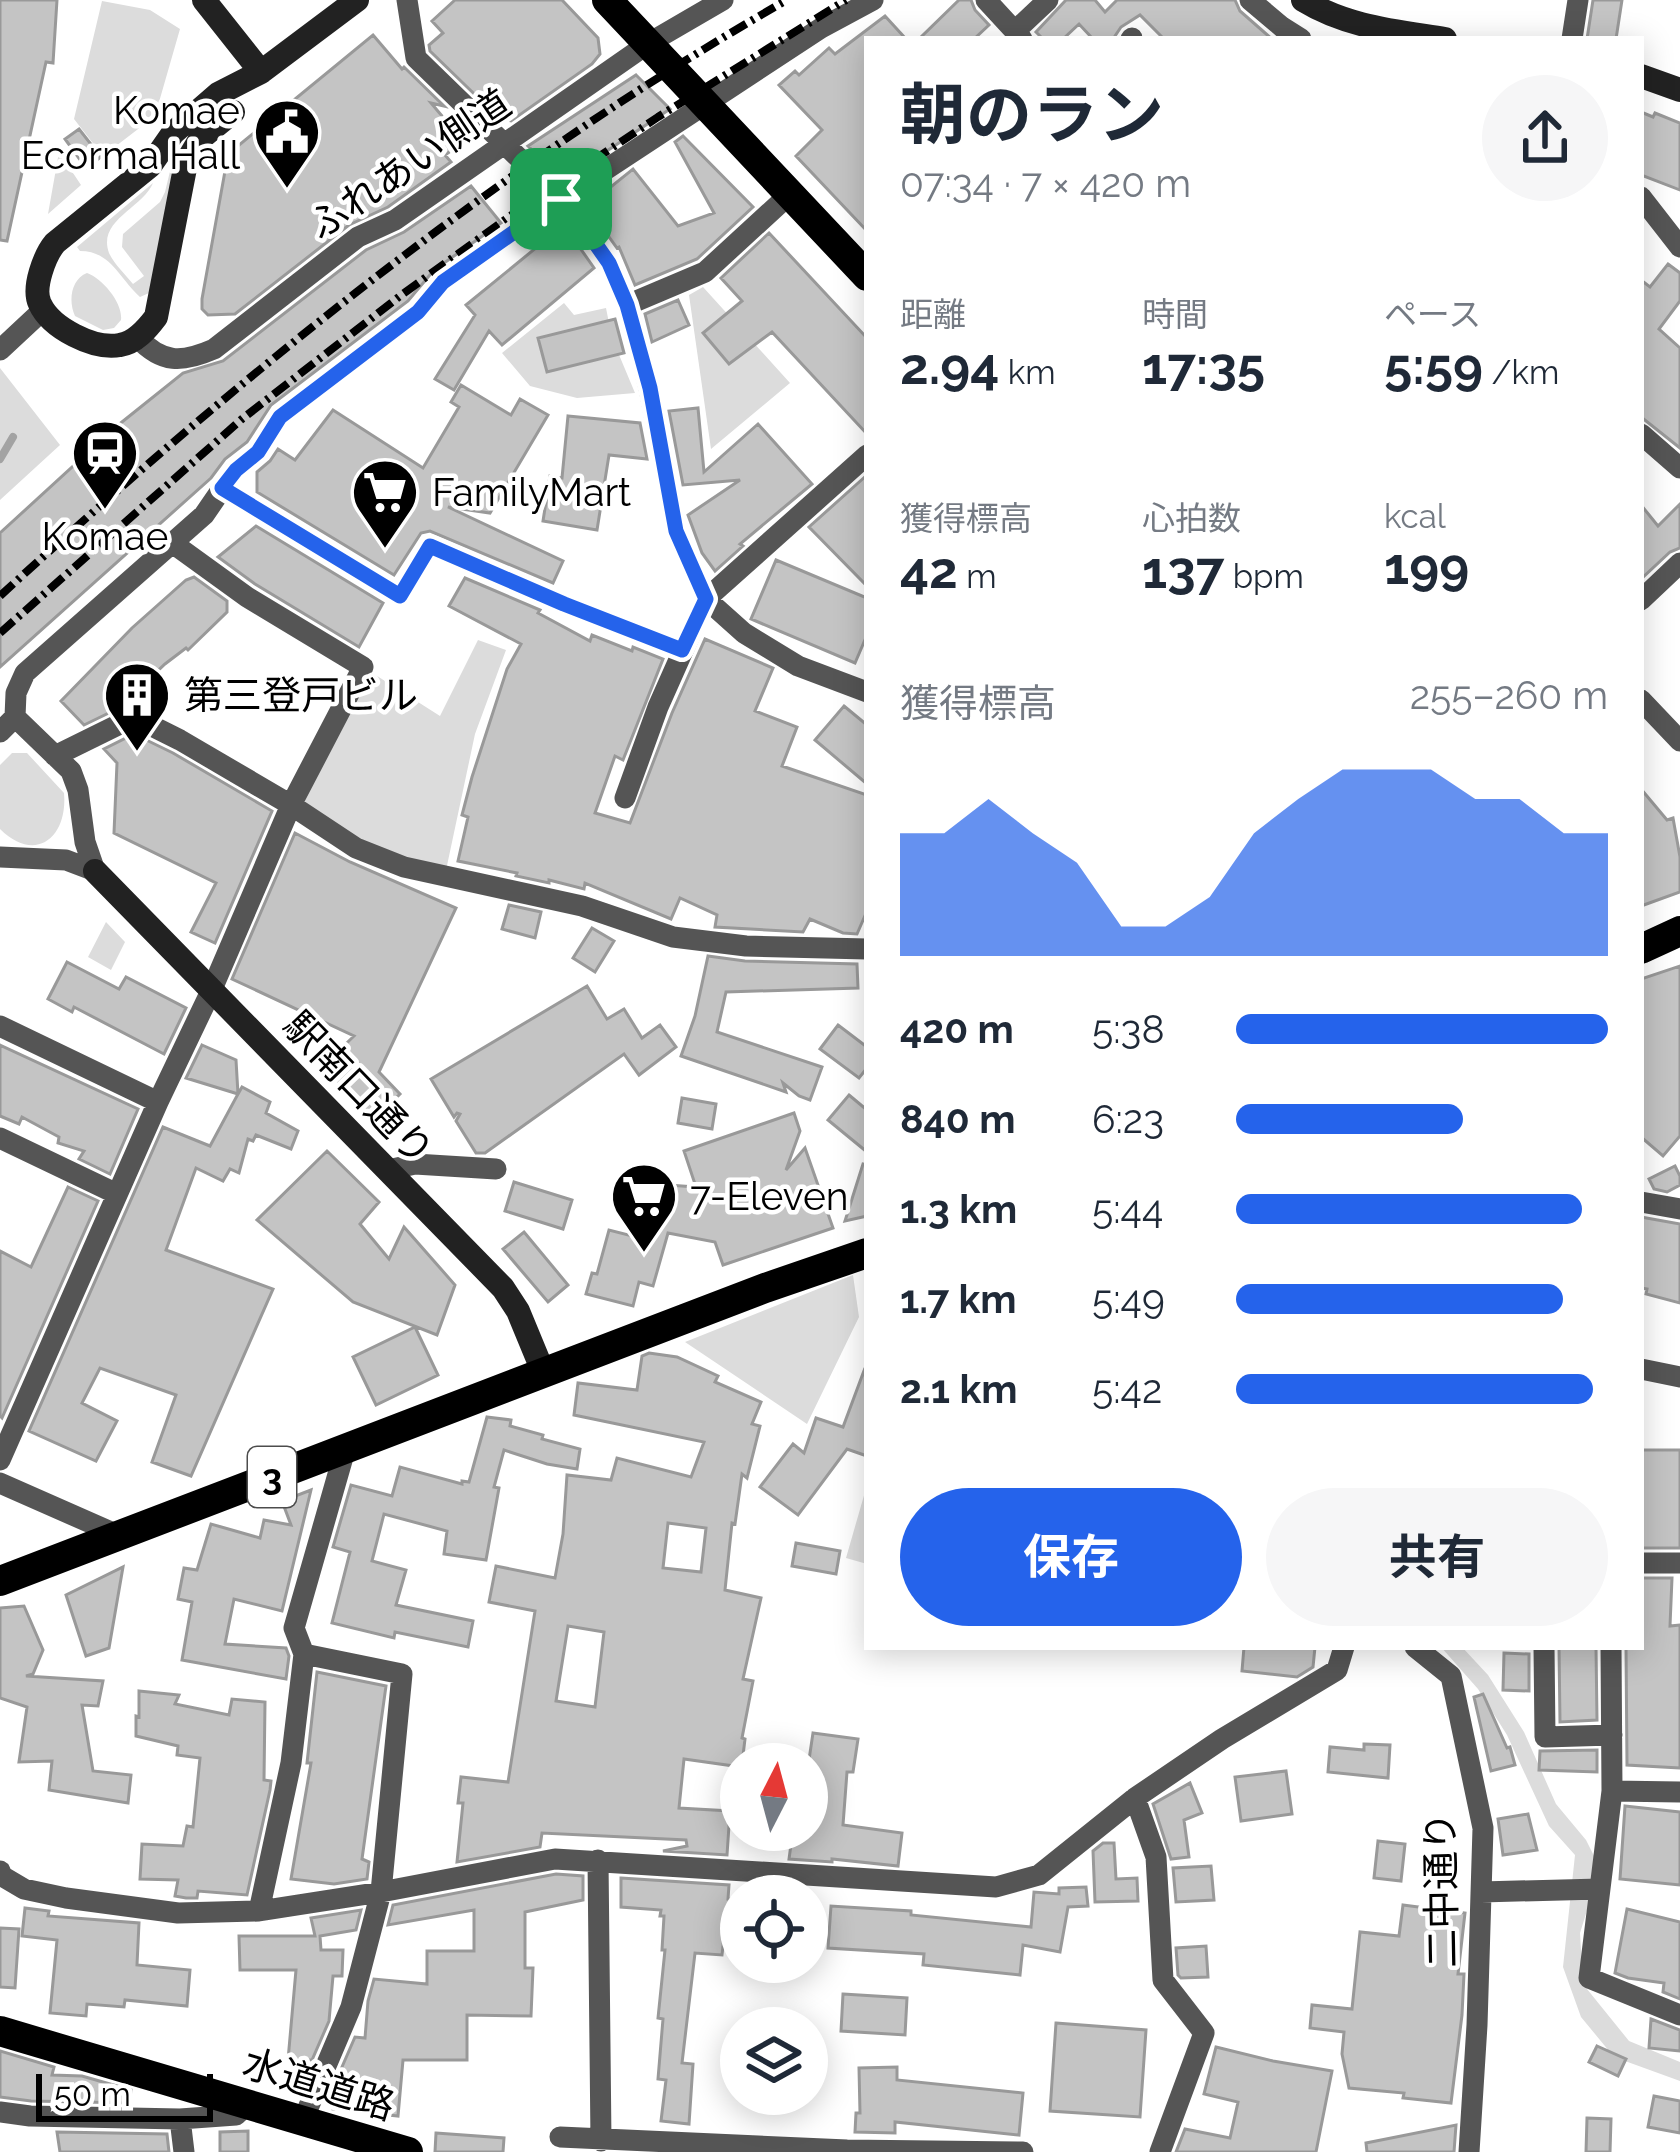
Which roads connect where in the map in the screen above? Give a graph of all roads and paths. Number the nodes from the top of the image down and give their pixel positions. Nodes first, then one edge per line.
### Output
1 (204, 0) edge
2 (357, 0) edge
3 (407, 0) edge
4 (608, 0) edge
5 (723, 0) edge
6 (873, 0) edge
7 (986, 0) edge
8 (1048, 0) edge
9 (1250, 0) edge
10 (1303, 0) edge
11 (1578, 0) edge
12 (1018, 35) edge
13 (1296, 36) edge
14 (1425, 36) edge
15 (1572, 36) edge
16 (649, 44) junction
17 (261, 72) junction
18 (1644, 77) edge
19 (1680, 90) edge
20 (706, 104) junction
21 (232, 112) joint
22 (503, 145) junction
23 (791, 193) junction
24 (561, 199) junction
25 (1644, 200) edge
26 (1680, 247) edge
27 (864, 273) edge
28 (627, 305) junction
29 (43, 310) junction
30 (137, 337) junction
31 (0, 350) edge
32 (1644, 437) edge
33 (864, 458) edge
34 (1680, 469) edge
35 (222, 488) junction
36 (171, 542) junction
37 (1680, 563) edge
38 (1644, 597) edge
39 (706, 599) junction
40 (682, 650) junction
41 (864, 694) edge
42 (1644, 703) edge
43 (8, 725) edge
44 (1680, 741) edge
45 (55, 756) junction
46 (626, 798) dead end
47 (291, 805) junction
48 (82, 819) junction
49 (0, 857) edge
50 (42, 858) junction
51 (95, 871) junction
52 (1680, 931) edge
53 (1644, 948) edge
54 (864, 949) edge
55 (212, 989) junction
56 (0, 1026) edge
57 (158, 1102) junction
58 (0, 1138) edge
59 (496, 1169) dead end
60 (388, 1170) junction
61 (117, 1194) junction
62 (1644, 1203) edge
63 (1680, 1209) edge
64 (864, 1254) edge
65 (1644, 1370) edge
66 (544, 1374) junction
67 (1680, 1377) edge
68 (345, 1450) junction
69 (0, 1460) edge
70 (0, 1483) edge
71 (118, 1535) junction
72 (1644, 1563) edge
73 (1680, 1563) edge
74 (0, 1581) edge
75 (1343, 1650) edge
76 (1418, 1650) edge
77 (1544, 1650) edge
78 (1611, 1650) edge
79 (304, 1654) junction
80 (1612, 1735) junction
81 (1612, 1791) junction
82 (1680, 1792) edge
83 (1135, 1798) junction
84 (598, 1860) junction
85 (0, 1871) edge
86 (1600, 1889) junction
87 (381, 1892) junction
88 (1481, 1892) junction
89 (259, 1911) junction
90 (1680, 2015) edge
91 (0, 2031) edge
92 (249, 2103) junction
93 (0, 2112) edge
94 (180, 2119) junction
95 (303, 2120) junction
96 (560, 2137) dead end
97 (609, 2145) edge
98 (184, 2152) edge
99 (408, 2152) edge
100 (1023, 2152) edge
101 (1160, 2152) edge
102 (1469, 2152) edge

1 - 17 street
2 - 17 street
3 - 22 street
4 - 16 main road
5 - 16 street, ふれあい側道
6 - 20 street
7 - 12 street
8 - 12 street
9 - 13 street
10 - 14 street
11 - 15 street
16 - 20 main road
16 - 22 street, ふれあい側道
17 - 21 street
17 - 29 street
18 - 19 street
20 - 23 main road
20 - 24 street
21 - 30 street
22 - 24 street
22 - 30 street, ふれあい側道
23 - 27 main road
23 - 28 street
24 - 28 street
24 - 35 street
25 - 26 street
28 - 39 street
29 - 30 street
29 - 31 street
32 - 34 street
33 - 39 street
35 - 36 street
35 - 40 street
36 - 43 street
36 - 47 street
37 - 38 street
39 - 40 street
39 - 41 street
40 - 46 street
42 - 44 street
43 - 45 street
45 - 47 street
45 - 48 street
47 - 54 street
47 - 55 street
48 - 50 street
48 - 51 street
49 - 50 street
50 - 51 street
51 - 55 street, 駅南口通り
52 - 53 main road
55 - 57 street
55 - 60 street, 駅南口通り
56 - 57 street
57 - 61 street
58 - 61 street
59 - 60 street
60 - 66 street, 駅南口通り
61 - 69 street
62 - 63 street
64 - 66 main road, 3
65 - 67 street
66 - 68 main road, 3
68 - 71 main road, 3
68 - 79 street
70 - 71 street
71 - 74 main road, 3
72 - 73 street
75 - 83 street
76 - 88 street, 二中通り
77 - 80 street
78 - 80 street
79 - 87 street
79 - 89 street
80 - 81 street
81 - 82 street
81 - 86 street
83 - 84 street
83 - 101 street
84 - 87 street
84 - 97 street
85 - 89 street
86 - 88 street
86 - 90 street
87 - 89 street
87 - 95 street
88 - 102 street, 二中通り
91 - 92 main road, 水道道路
92 - 94 street
92 - 95 main road, 水道道路
93 - 94 street
94 - 98 street
95 - 99 main road, 水道道路
96 - 97 street
97 - 100 street

